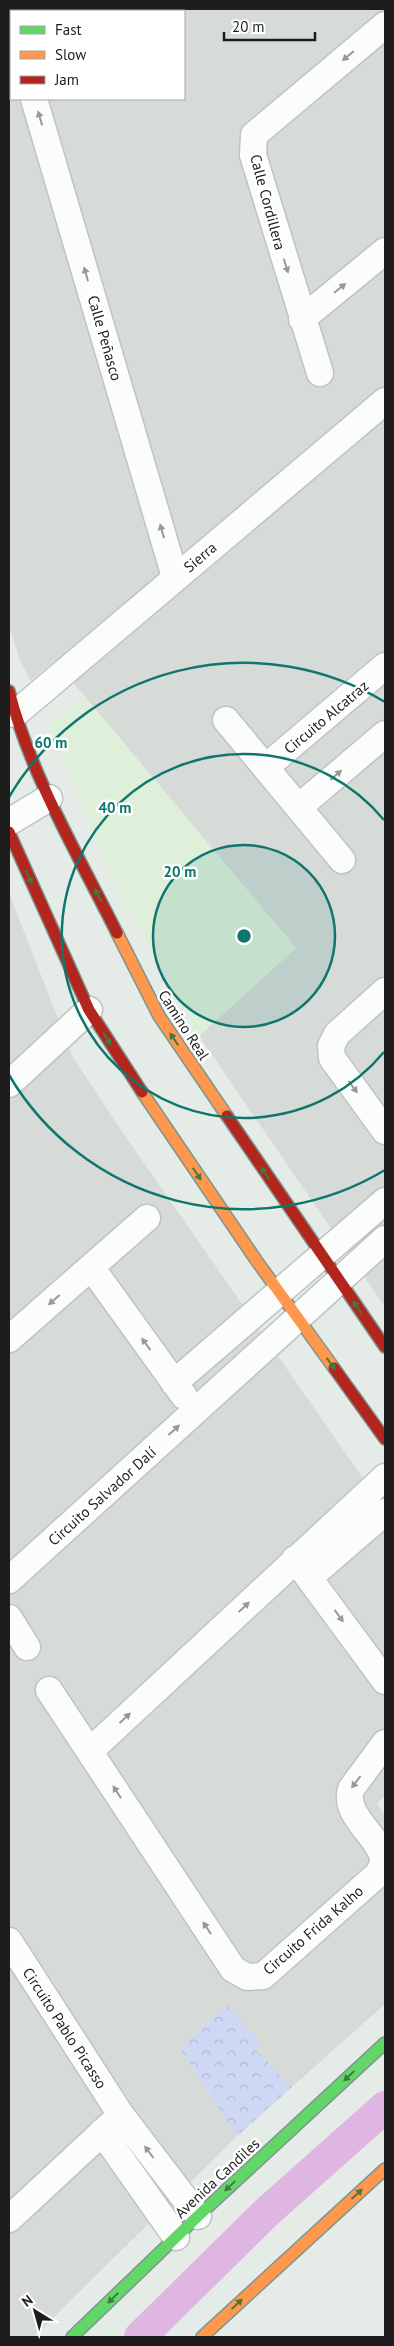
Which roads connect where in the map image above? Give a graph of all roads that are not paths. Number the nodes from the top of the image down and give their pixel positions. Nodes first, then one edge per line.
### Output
1 (385, 25) edge
2 (34, 100) edge
3 (385, 251) edge
4 (302, 319) junction
5 (320, 373) dead end
6 (385, 401) edge
7 (175, 577) junction
8 (385, 666) edge
9 (12, 702) edge
10 (226, 720) dead end
11 (385, 734) edge
12 (266, 767) junction
13 (50, 798) junction
14 (299, 807) junction
15 (9, 822) edge
16 (9, 832) edge
17 (342, 860) dead end
18 (385, 991) edge
19 (90, 1010) junction
20 (9, 1084) edge
21 (385, 1131) edge
22 (385, 1201) edge
23 (147, 1218) dead end
24 (385, 1239) edge
25 (322, 1256) junction
26 (91, 1268) junction
27 (340, 1281) junction
28 (280, 1292) junction
29 (298, 1318) junction
30 (9, 1339) edge
31 (385, 1347) edge
32 (174, 1383) junction
33 (195, 1411) junction
34 (385, 1438) edge
35 (385, 1477) edge
36 (385, 1512) edge
37 (303, 1568) junction
38 (9, 1580) edge
39 (9, 1618) edge
40 (27, 1646) dead end
41 (385, 1681) edge
42 (49, 1690) dead end
43 (385, 1743) edge
44 (90, 1751) junction
45 (9, 1941) edge
46 (385, 2042) edge
47 (120, 2115) junction
48 (102, 2132) junction
49 (385, 2169) edge
50 (198, 2216) junction
51 (9, 2219) edge
52 (176, 2237) junction
53 (72, 2337) edge
54 (202, 2337) edge

1 -> 4 street, Calle Cordillera
7 -> 2 street, Calle Peñasco
4 -> 3 street
4 - 5 street, Calle Cordillera
6 - 7 street, Sierra
7 - 9 street, Sierra
8 - 12 street, Circuito Alcatraz
9 - 13 street, Camino Real
10 - 12 street
14 -> 11 street
12 - 14 street
13 - 15 street
25 -> 13 street, Camino Real
14 - 17 street
16 -> 19 street
18 -> 21 street
19 - 20 street
19 -> 28 street
22 - 25 street
23 - 26 street
24 - 27 street, Circuito Salvador Dalí
25 - 27 street, Camino Real
25 - 28 street
26 -> 30 street
32 -> 26 street
27 - 29 street, Circuito Salvador Dalí
31 -> 27 street, Camino Real
28 - 29 street
28 - 32 street
29 - 33 street, Circuito Salvador Dalí
29 -> 34 street
32 - 33 street
38 -> 33 street, Circuito Salvador Dalí
35 - 37 street
36 - 37 street
37 -> 41 street
44 -> 37 street
39 - 40 street
42 - 44 street, Circuito Frida Kalho
43 -> 44 street, Circuito Frida Kalho
45 - 47 street, Circuito Pablo Picasso
46 -> 50 street, Avenida Candiles
47 - 48 street
50 -> 47 street, Circuito Pablo Picasso
48 - 51 street
48 - 52 street
54 -> 49 street
50 - 52 street, Avenida Candiles
52 -> 53 street, Avenida Candiles

